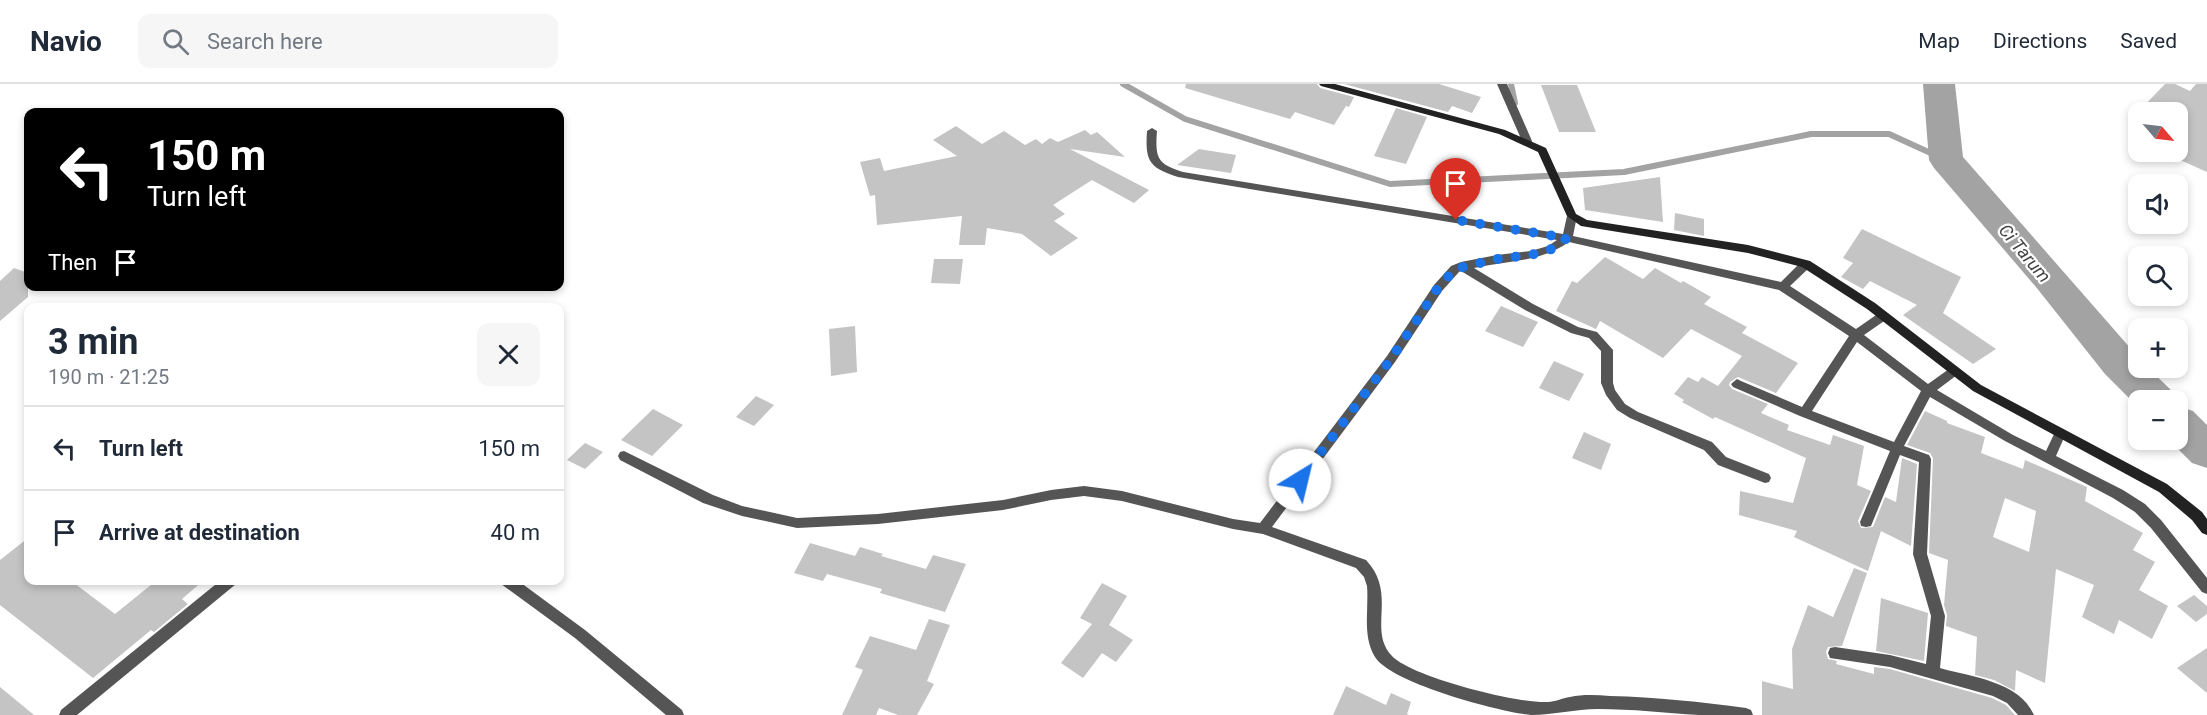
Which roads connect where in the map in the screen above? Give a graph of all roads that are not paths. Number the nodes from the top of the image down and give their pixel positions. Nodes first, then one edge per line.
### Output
1 (1324, 84) edge
2 (1502, 84) edge
3 (1152, 131) dead end
4 (1527, 141) junction
5 (1571, 214) junction
6 (1567, 238) junction
7 (1461, 266) junction
8 (1804, 266) junction
9 (1785, 285) junction
10 (1881, 317) junction
11 (1859, 333) junction
12 (1951, 374) junction
13 (1737, 384) dead end
14 (1931, 388) junction
15 (1804, 412) junction
16 (2059, 435) junction
17 (1897, 448) junction
18 (2051, 455) junction
19 (624, 456) dead end
20 (1765, 478) dead end
21 (1866, 522) dead end
22 (1263, 529) junction
23 (2207, 529) edge
24 (225, 585) edge
25 (513, 585) edge
26 (2207, 588) edge
27 (1835, 653) dead end
28 (1932, 672) junction
29 (66, 715) edge
30 (677, 715) edge
31 (1746, 715) edge
32 (2026, 715) edge

1 - 4 main road
2 - 4 street
3 - 6 street
4 - 5 main road
5 - 6 street
5 - 8 main road
6 - 7 street
6 - 9 street
7 - 20 street
7 - 22 street
8 - 9 street
8 - 10 main road
9 - 11 street
10 - 11 street
10 - 12 main road
11 - 14 street
11 - 15 street
12 - 14 street
12 - 16 main road
13 - 15 street
14 - 17 street
14 - 18 street
15 - 17 street
16 - 18 street
16 - 23 main road
17 - 21 street
17 - 28 street
18 - 26 street
19 - 22 street
22 - 31 street
24 - 29 street
25 - 30 street
27 - 28 street
28 - 32 street

